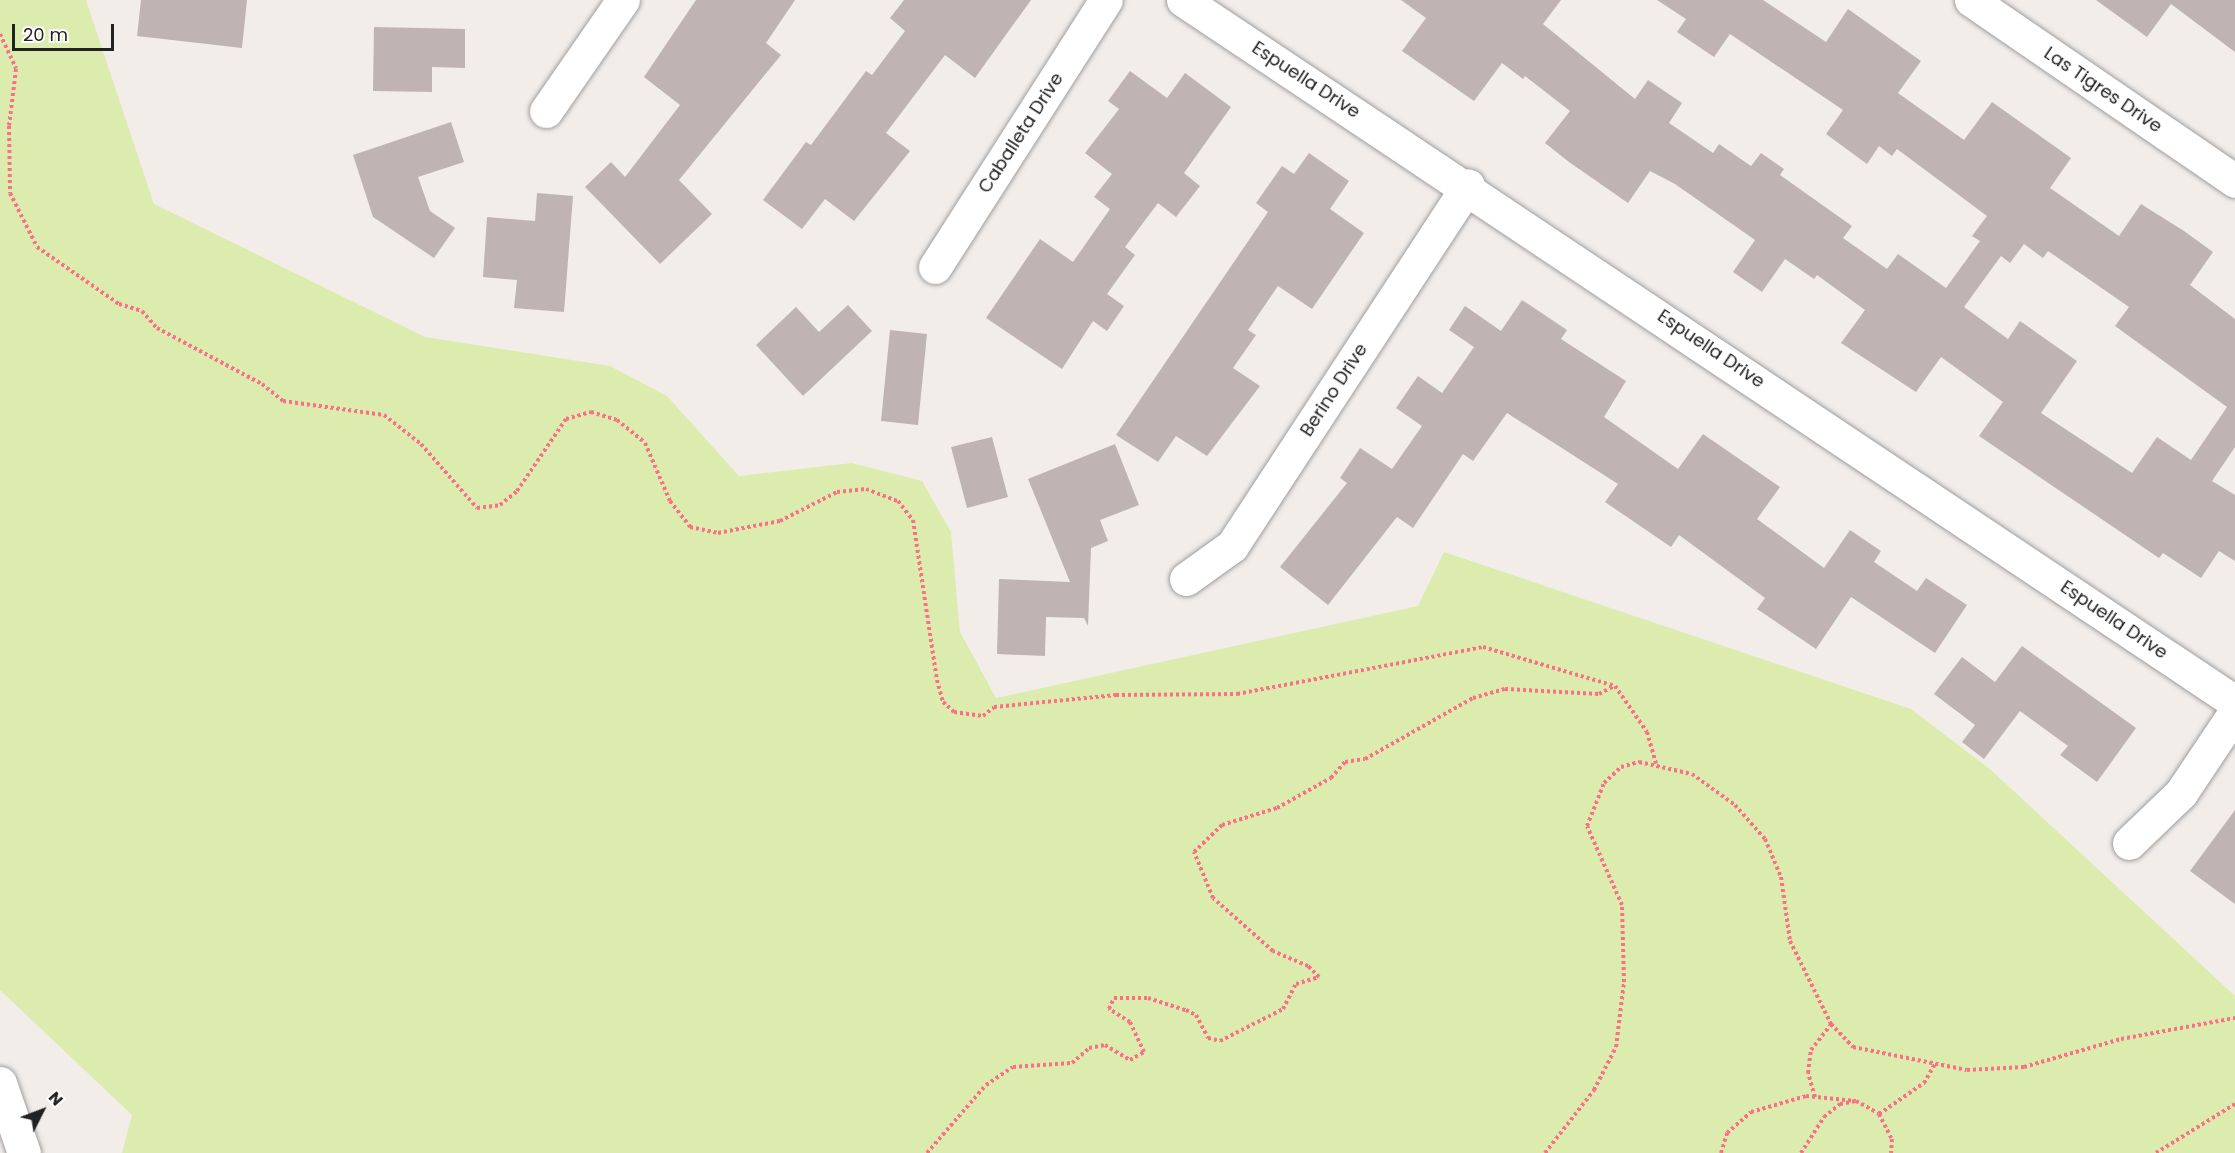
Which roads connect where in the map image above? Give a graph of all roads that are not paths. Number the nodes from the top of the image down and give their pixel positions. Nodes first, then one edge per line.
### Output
1 (623, 0) edge
2 (1106, 0) edge
3 (1184, 0) edge
4 (1971, 0) edge
5 (546, 111) dead end
6 (2235, 181) edge
7 (1468, 185) junction
8 (935, 267) dead end
9 (1186, 579) dead end
10 (2235, 702) edge
11 (2235, 712) edge
12 (2129, 843) dead end
13 (0, 1083) edge
14 (24, 1153) edge

1 - 5 street
2 - 8 street, Caballeta Drive
3 - 7 street, Espuella Drive
4 - 6 street, Las Tigres Drive
7 - 9 street, Berino Drive
7 - 10 street, Espuella Drive
11 - 12 street
13 - 14 street

